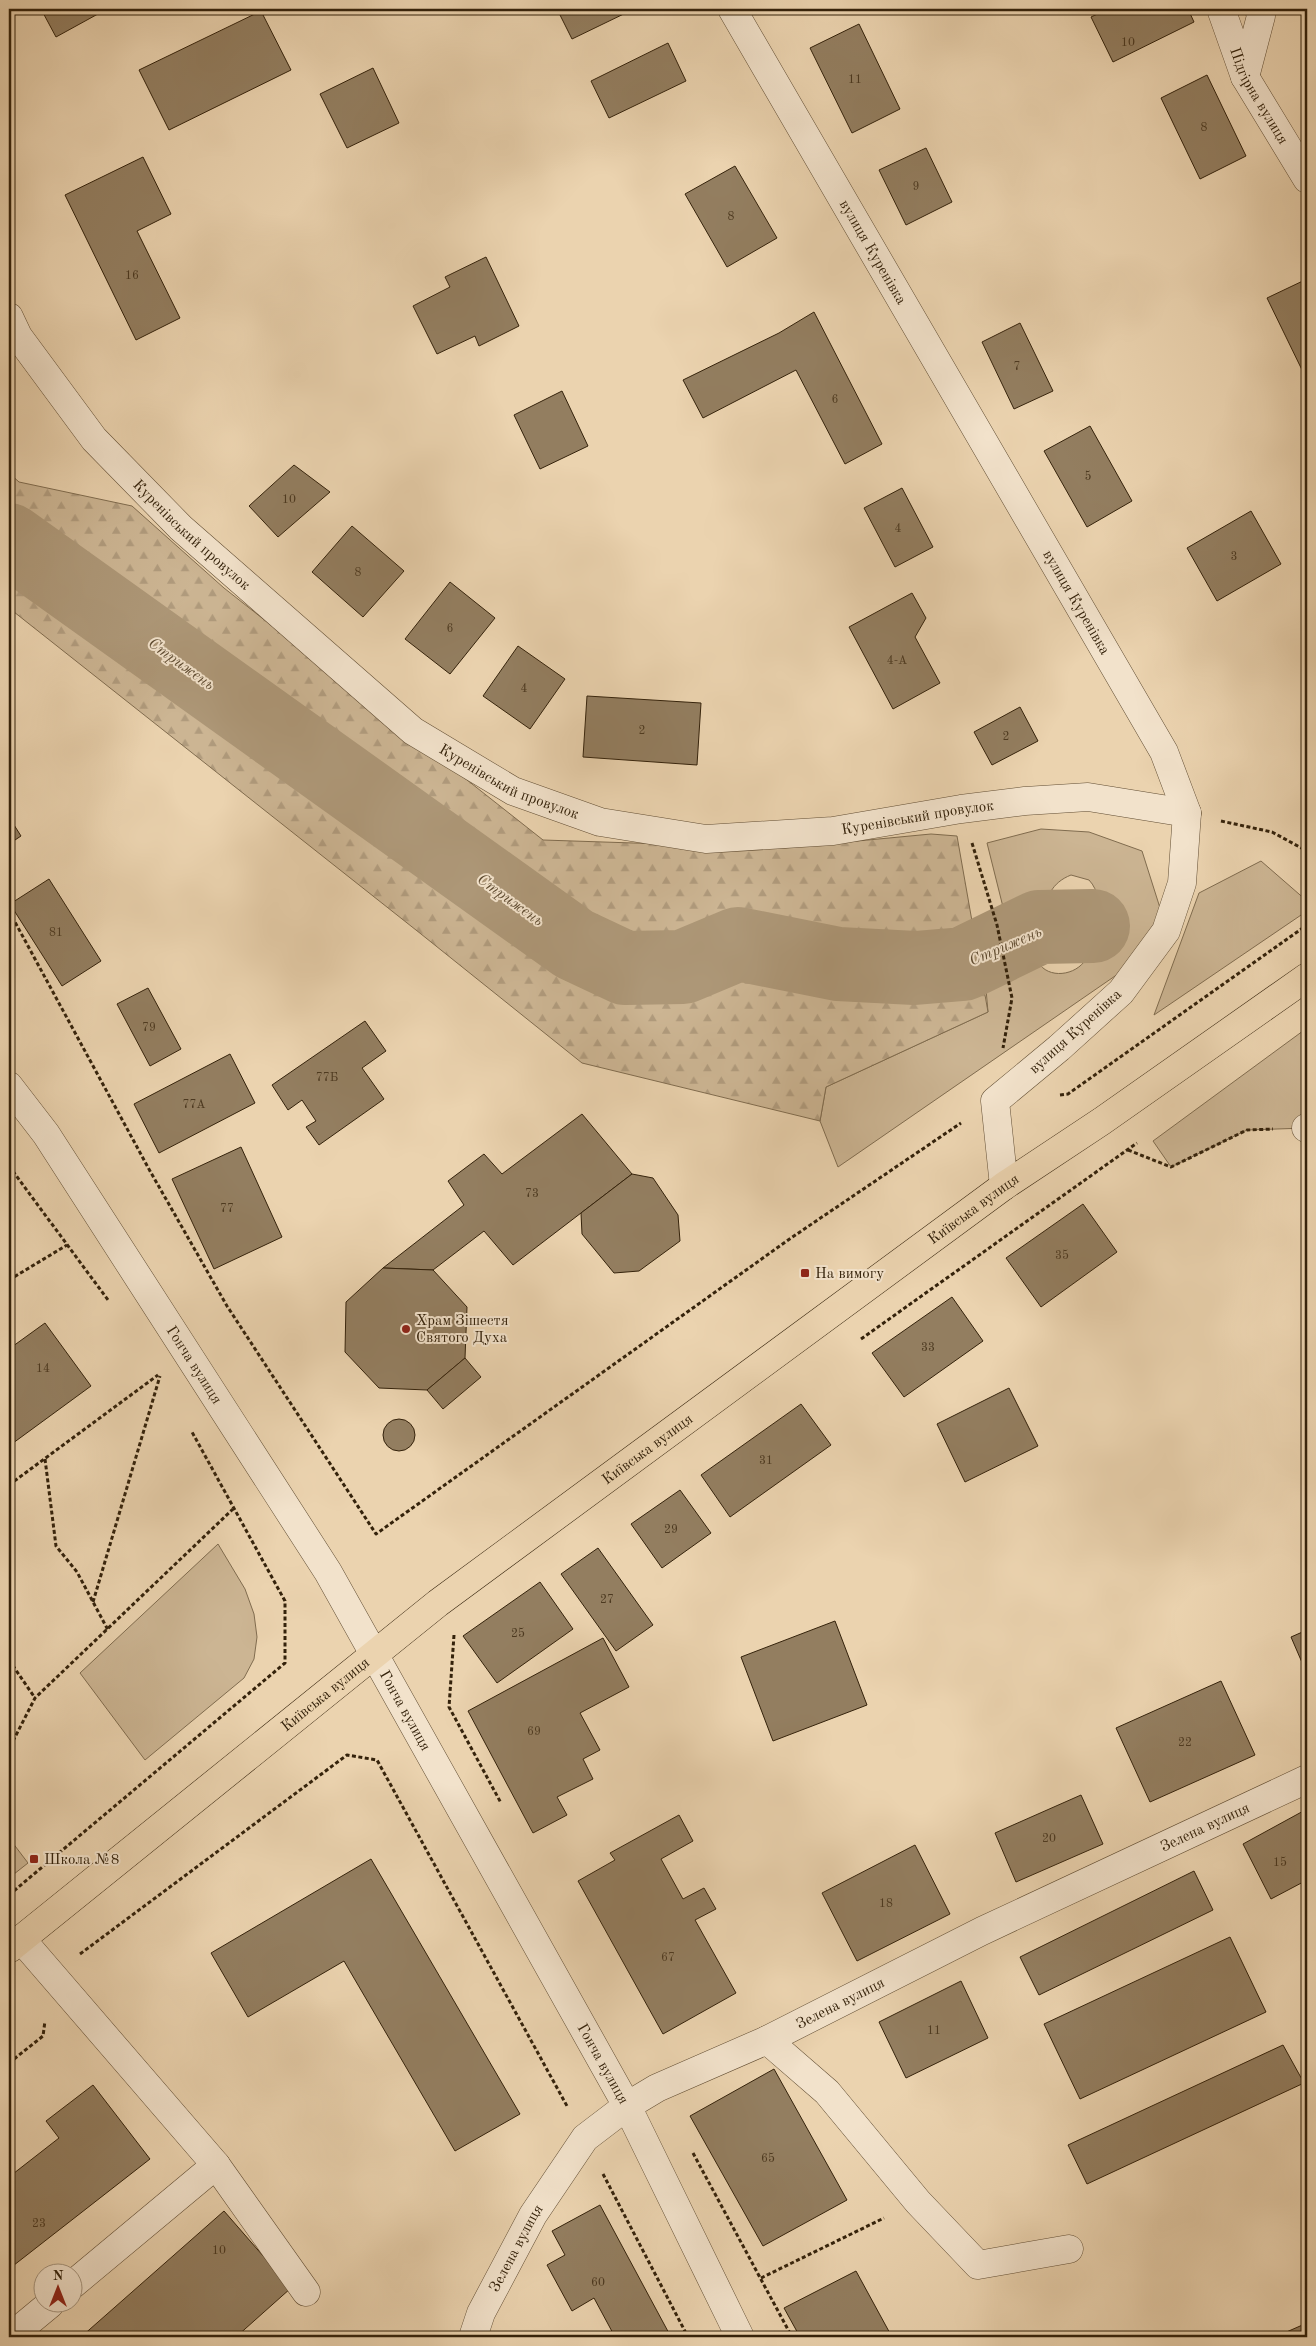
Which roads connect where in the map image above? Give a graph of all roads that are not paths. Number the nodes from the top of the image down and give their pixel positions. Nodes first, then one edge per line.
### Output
1 (732, 9) edge
2 (1221, 9) edge
3 (1259, 9) edge
4 (1245, 77) junction
5 (1307, 179) edge
6 (9, 316) edge
7 (1187, 814) junction
8 (1307, 977) edge
9 (9, 1086) edge
10 (1004, 1186) junction
11 (374, 1656) junction
12 (1307, 1779) edge
13 (15, 1944) edge
14 (767, 2040) junction
15 (627, 2106) junction
16 (216, 2165) junction
17 (1069, 2249) dead end
18 (82, 2277) edge
19 (306, 2292) dead end
20 (38, 2314) edge
21 (14, 2337) edge
22 (472, 2337) edge
23 (740, 2337) edge

1 - 7 street, вулиця Куренівка
2 - 4 street, Підгірна вулиця
3 - 4 street
4 - 5 street, Підгірна вулиця
6 - 7 street, Куренівський провулок
7 - 10 street, вулиця Куренівка
8 - 10 main road, Київська вулиця
9 - 11 street, Гонча вулиця
10 - 11 main road, Київська вулиця
11 - 13 main road, Київська вулиця
11 - 15 street, Гонча вулиця
12 - 14 street, Зелена вулиця
13 - 16 street
14 - 15 street, Зелена вулиця
14 - 17 street
15 - 22 street, Зелена вулиця
15 - 23 street, Гонча вулиця
16 - 18 street
16 - 19 street
20 - 21 street

